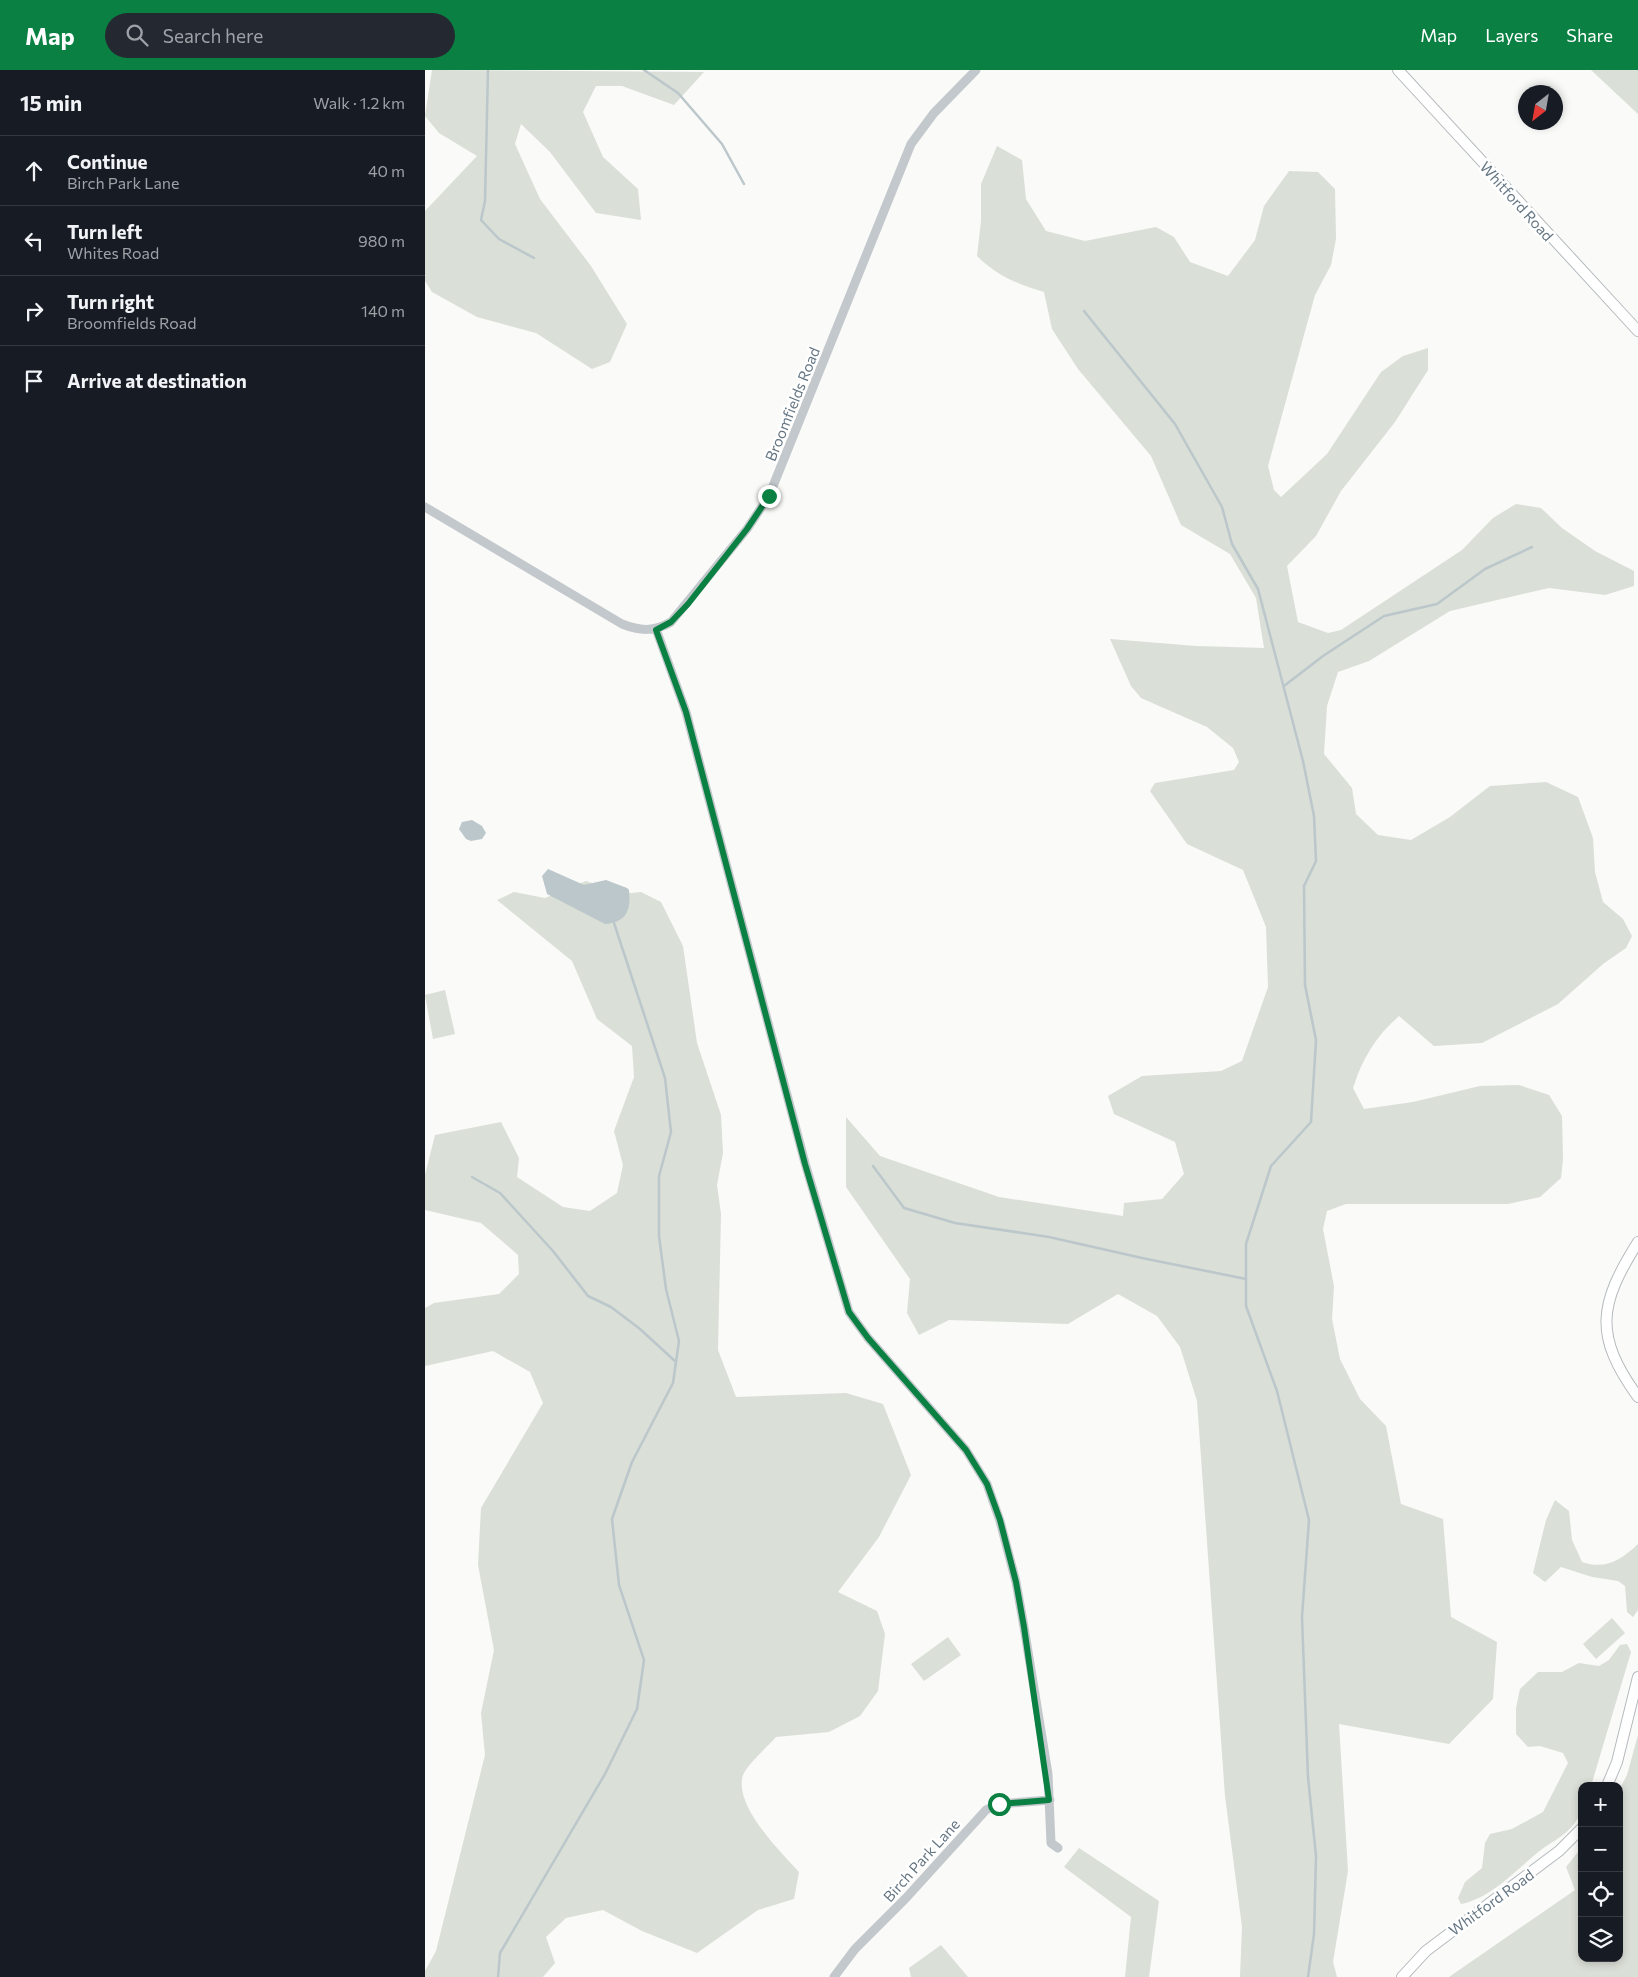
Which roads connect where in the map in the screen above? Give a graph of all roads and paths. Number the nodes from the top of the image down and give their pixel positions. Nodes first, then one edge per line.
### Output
1 (976, 70) edge
2 (1398, 70) edge
3 (1638, 331) edge
4 (425, 507) edge
5 (656, 630) junction
6 (1638, 1242) edge
7 (1638, 1397) edge
8 (1638, 1677) edge
9 (1609, 1782) edge
10 (1049, 1800) junction
11 (1578, 1832) edge
12 (1057, 1848) dead end
13 (834, 1977) edge
14 (1402, 1977) edge

1 - 5 street, Broomfields Road
2 - 3 main road, Whitford Road
4 - 5 street
5 - 10 street
6 - 7 main road
8 - 9 main road
10 - 12 street
10 - 13 street, Birch Park Lane
11 - 14 main road, Whitford Road

